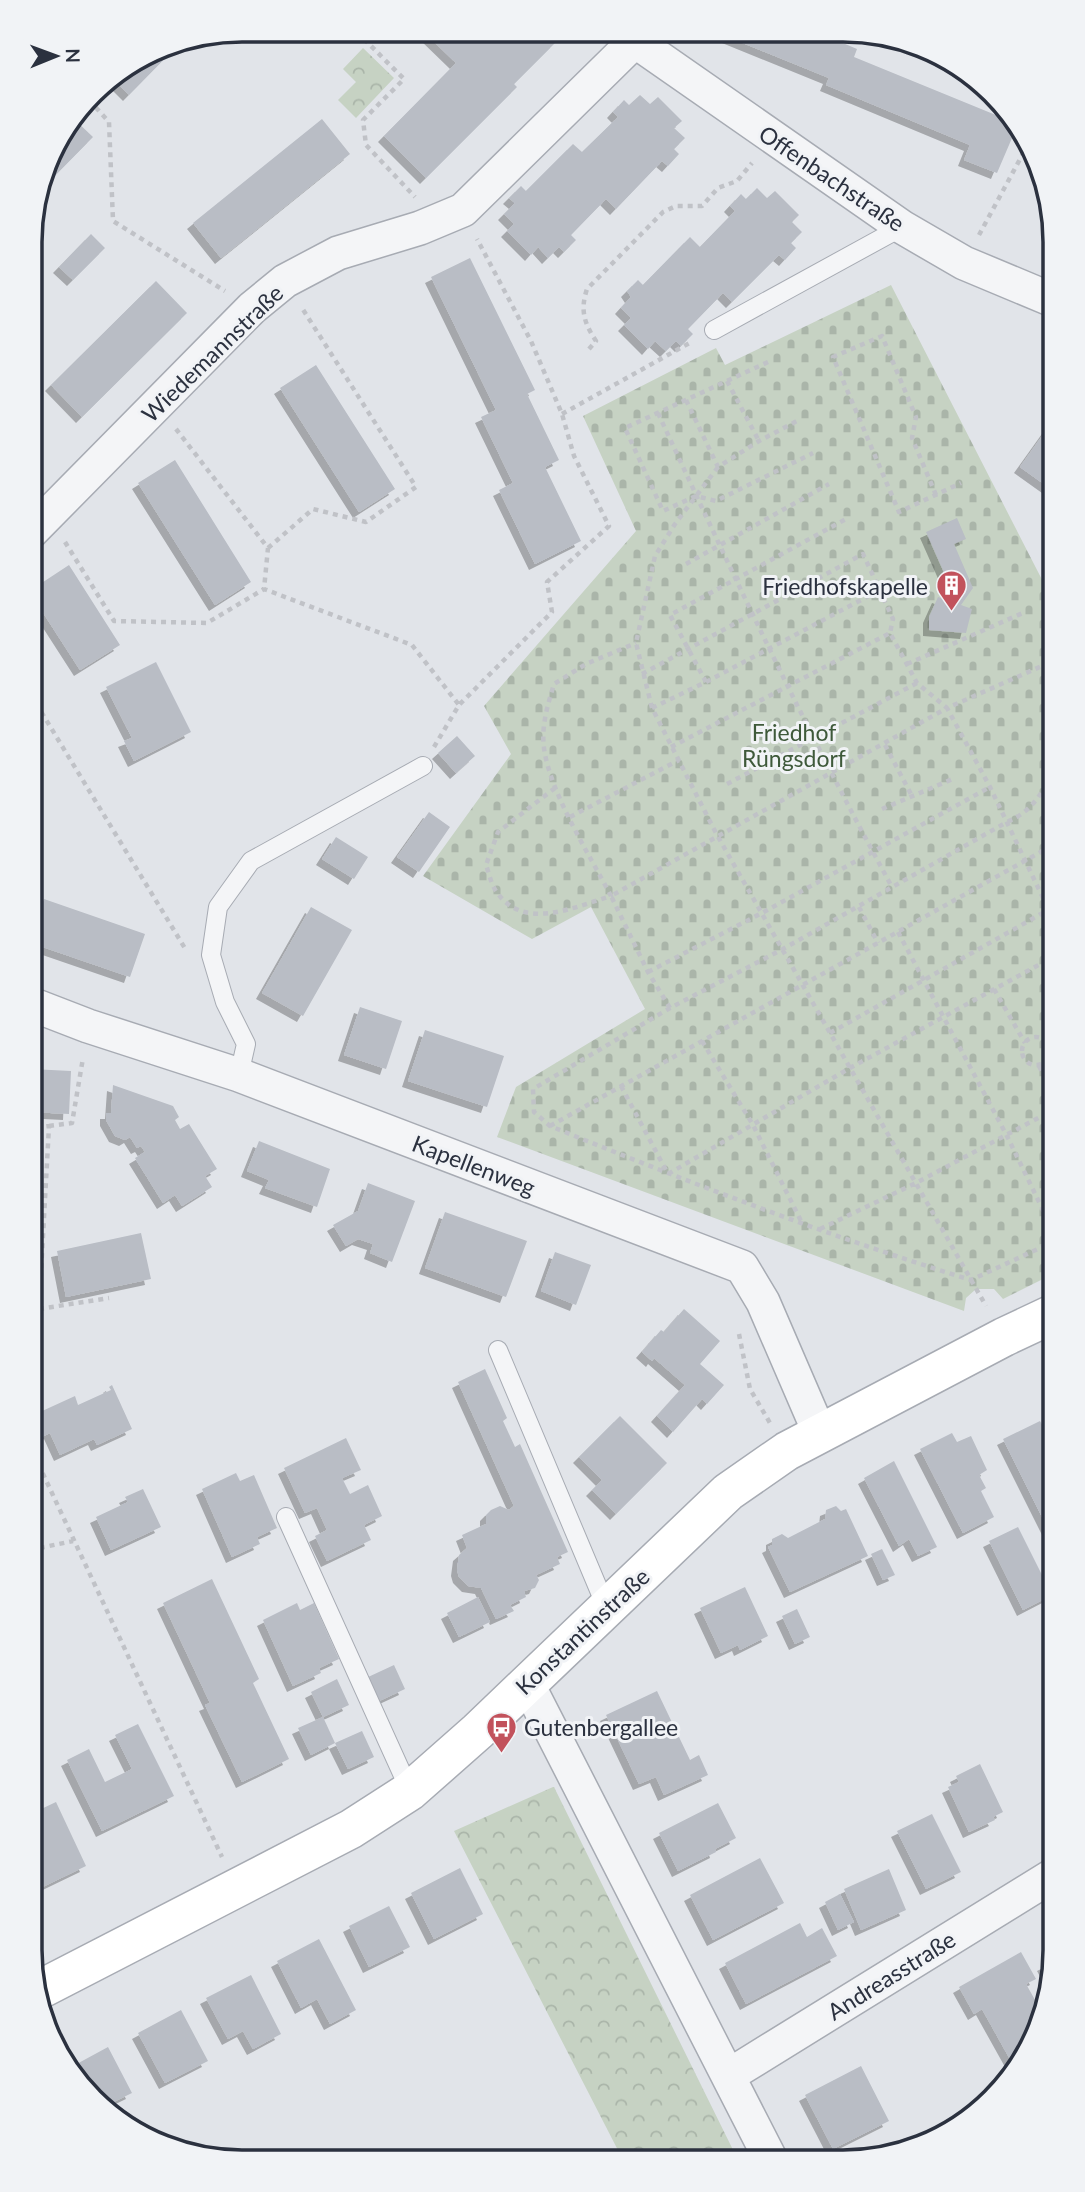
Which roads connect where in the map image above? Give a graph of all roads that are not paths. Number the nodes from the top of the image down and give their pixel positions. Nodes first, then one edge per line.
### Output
1 (626, 42) edge
2 (643, 42) edge
3 (902, 227) junction
4 (1043, 296) edge
5 (714, 330) road end
6 (42, 521) edge
7 (423, 766) road end
8 (42, 1008) edge
9 (239, 1074) junction
10 (1043, 1319) edge
11 (498, 1350) dead end
12 (820, 1434) junction
13 (286, 1517) dead end
14 (607, 1609) junction
15 (527, 1683) junction
16 (410, 1791) junction
17 (1043, 1881) edge
18 (46, 1987) edge
19 (728, 2076) junction
20 (766, 2150) edge

1 - 6 street, Wiedemannstraße
2 - 3 street, Offenbachstraße
3 - 4 street, Offenbachstraße
3 - 5 lane
7 - 9 lane
8 - 9 street, Kapellenweg
9 - 12 street, Kapellenweg
10 - 12 main road, Konstantinstraße
11 - 14 lane
12 - 14 main road, Konstantinstraße
13 - 16 lane
14 - 15 main road, Konstantinstraße
15 - 16 main road, Konstantinstraße
15 - 19 street
16 - 18 main road, Konstantinstraße
17 - 19 street, Andreasstraße
19 - 20 street

